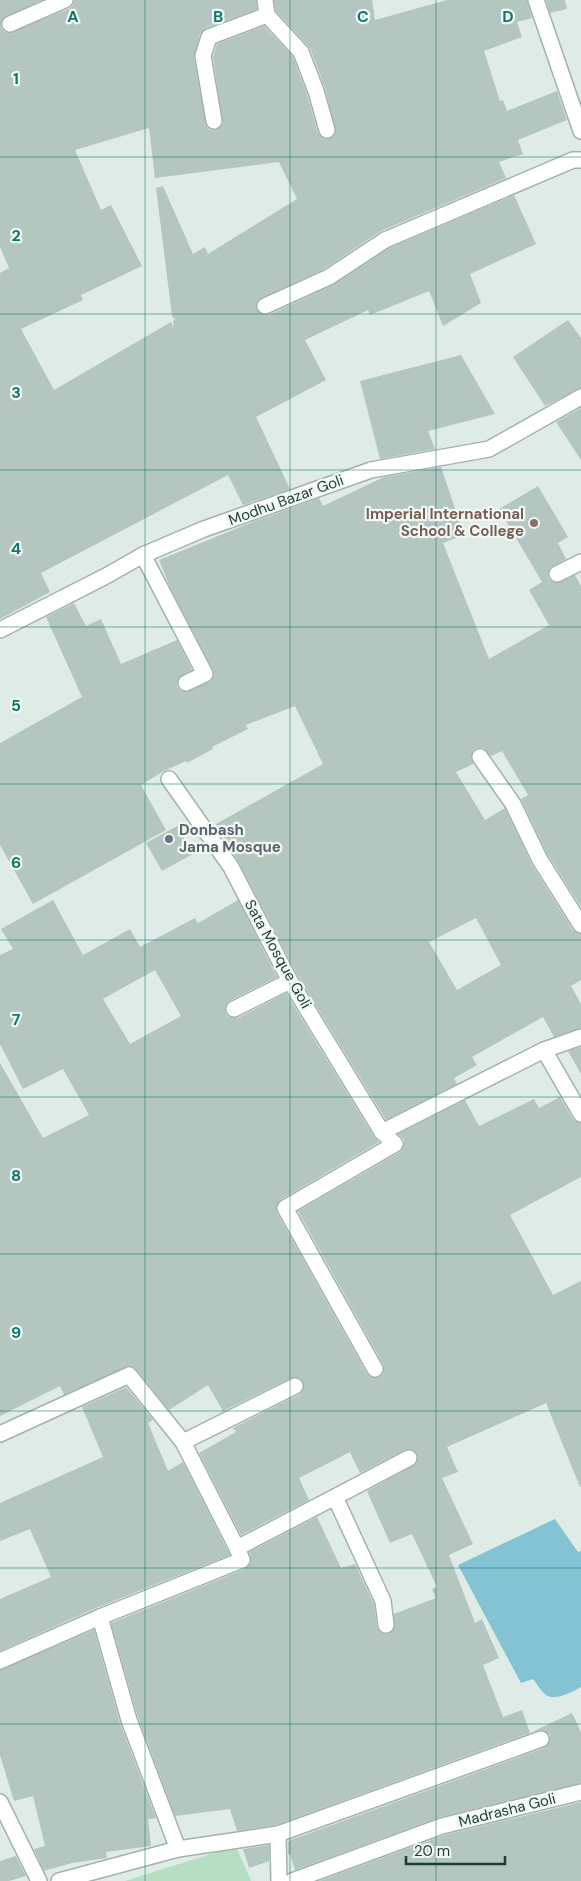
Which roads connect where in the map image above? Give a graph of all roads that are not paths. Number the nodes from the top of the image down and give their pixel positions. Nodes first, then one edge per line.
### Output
1 (65, 0) edge
2 (536, 0) edge
3 (266, 7) edge
4 (10, 24) dead end
5 (214, 121) dead end
6 (327, 130) dead end
7 (581, 131) edge
8 (581, 160) edge
9 (265, 306) dead end
10 (581, 397) edge
11 (143, 555) junction
12 (581, 562) edge
13 (557, 574) dead end
14 (0, 630) edge
15 (186, 683) dead end
16 (480, 757) dead end
17 (169, 779) dead end
18 (581, 925) edge
19 (290, 981) junction
20 (234, 1009) dead end
21 (581, 1037) edge
22 (544, 1050) junction
23 (581, 1114) edge
24 (382, 1132) junction
25 (375, 1369) dead end
26 (295, 1386) dead end
27 (0, 1434) edge
28 (183, 1442) junction
29 (409, 1458) dead end
30 (335, 1496) junction
31 (238, 1548) junction
32 (100, 1617) junction
33 (386, 1624) dead end
34 (0, 1661) edge
35 (542, 1739) dead end
36 (581, 1792) edge
37 (0, 1802) edge
38 (278, 1834) junction
39 (178, 1849) junction
40 (39, 1881) edge
41 (59, 1881) edge
42 (279, 1881) edge
43 (292, 1881) edge

1 - 4 street
2 - 7 street
3 - 5 street
3 - 6 street
8 - 9 street
10 - 11 street, Modhu Bazar Goli
11 - 14 street, Modhu Bazar Goli
11 - 15 street
12 - 13 street
16 - 18 street
17 - 19 street, Sata Mosque Goli
19 - 20 street
19 - 24 street, Sata Mosque Goli
21 - 22 street
22 - 23 street
22 - 24 street
24 - 25 street, Sata Mosque Goli
26 - 28 street
27 - 28 street
28 - 31 street
29 - 30 street
30 - 31 street
30 - 33 street
31 - 32 street
32 - 34 street
32 - 39 street
35 - 38 street
36 - 43 street, Madrasha Goli
37 - 40 street
38 - 39 street
38 - 42 street
39 - 41 street

